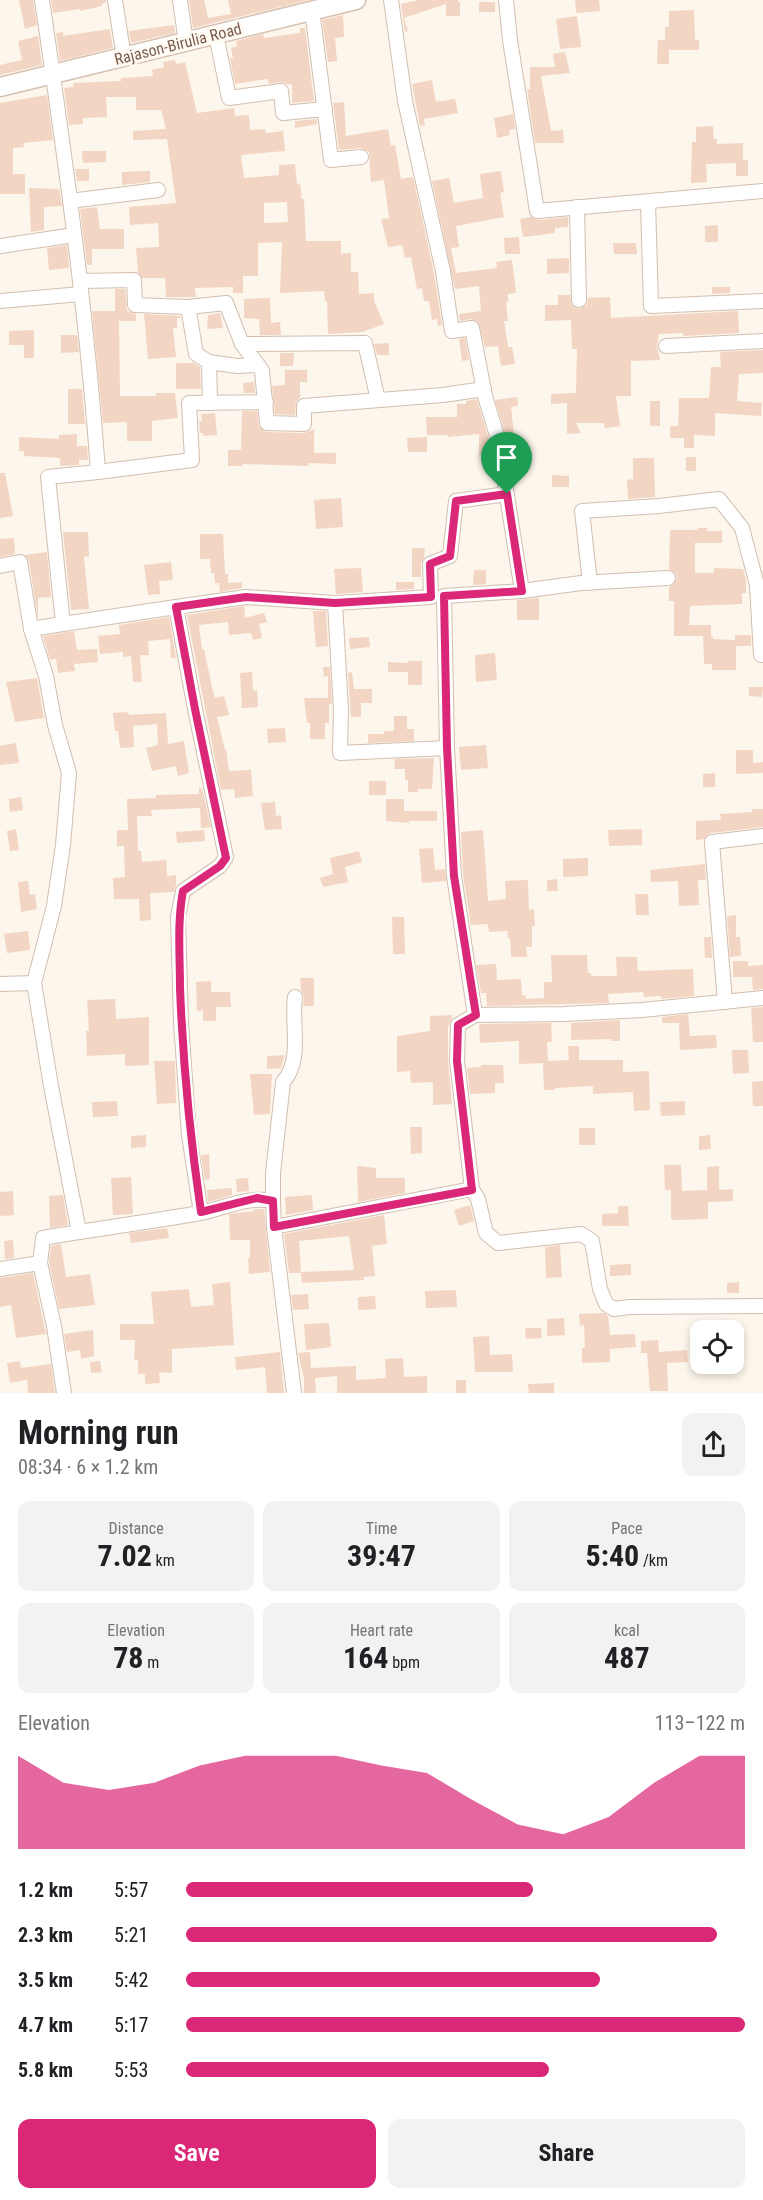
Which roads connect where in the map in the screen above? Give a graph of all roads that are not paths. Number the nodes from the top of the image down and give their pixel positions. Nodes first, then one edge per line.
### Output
1 (42, 0) edge
2 (115, 0) edge
3 (180, 0) edge
4 (356, 0) edge
5 (391, 0) edge
6 (506, 0) edge
7 (312, 10) junction
8 (216, 34) junction
9 (186, 43) junction
10 (124, 58) junction
11 (53, 74) junction
12 (0, 87) edge
13 (325, 109) junction
14 (361, 157) dead end
15 (158, 190) dead end
16 (763, 191) edge
17 (70, 201) junction
18 (648, 202) junction
19 (577, 207) junction
20 (74, 235) junction
21 (0, 246) edge
22 (81, 287) junction
23 (579, 300) dead end
24 (0, 301) edge
25 (763, 301) edge
26 (188, 307) junction
27 (763, 341) edge
28 (242, 344) junction
29 (666, 346) dead end
30 (209, 362) junction
31 (258, 365) junction
32 (484, 389) junction
33 (378, 400) junction
34 (266, 402) junction
35 (210, 403) junction
36 (98, 472) junction
37 (507, 494) junction
38 (0, 566) edge
39 (668, 578) dead end
40 (590, 583) junction
41 (522, 591) junction
42 (438, 597) junction
43 (335, 603) junction
44 (176, 607) junction
45 (63, 624) junction
46 (31, 629) junction
47 (763, 655) edge
48 (447, 748) junction
49 (763, 836) edge
50 (34, 983) junction
51 (0, 984) edge
52 (296, 997) dead end
53 (763, 998) edge
54 (725, 1002) junction
55 (476, 1015) junction
56 (472, 1190) junction
57 (273, 1201) junction
58 (201, 1212) junction
59 (274, 1227) junction
60 (79, 1232) junction
61 (39, 1263) junction
62 (0, 1269) edge
63 (763, 1306) edge
64 (64, 1393) edge
65 (294, 1393) edge

1 - 11 street
2 - 10 street
3 - 9 street
4 - 7 street, Rajason-Birulia Road
5 - 32 street
6 - 19 street
7 - 8 street, Rajason-Birulia Road
7 - 13 street
8 - 9 street, Rajason-Birulia Road
8 - 13 street
9 - 10 street, Rajason-Birulia Road
10 - 11 street, Rajason-Birulia Road
11 - 12 street, Rajason-Birulia Road
11 - 17 street
13 - 14 street
15 - 17 street
16 - 18 street
17 - 20 street
18 - 19 street
18 - 25 street
19 - 23 street
20 - 21 street
20 - 22 street
22 - 24 street
22 - 26 street
22 - 36 street
26 - 28 street
26 - 30 street
27 - 29 street
28 - 31 street
28 - 33 street
30 - 31 street
30 - 35 street
31 - 34 street
32 - 33 street
32 - 37 street
33 - 34 street
34 - 35 street
35 - 36 street
36 - 45 street
37 - 41 street
37 - 42 street
38 - 46 street
39 - 40 street
40 - 41 street
40 - 47 street
41 - 42 street
42 - 43 street
42 - 48 street
43 - 44 street
43 - 48 street
44 - 45 street
44 - 58 street
45 - 46 street
46 - 50 street
48 - 55 street
49 - 54 street
50 - 51 street
50 - 60 street
52 - 57 street
53 - 54 street
54 - 55 street
55 - 56 street
56 - 59 street
56 - 63 street
57 - 58 street
57 - 59 street
58 - 60 street
59 - 65 street
60 - 61 street
61 - 62 street
61 - 64 street

